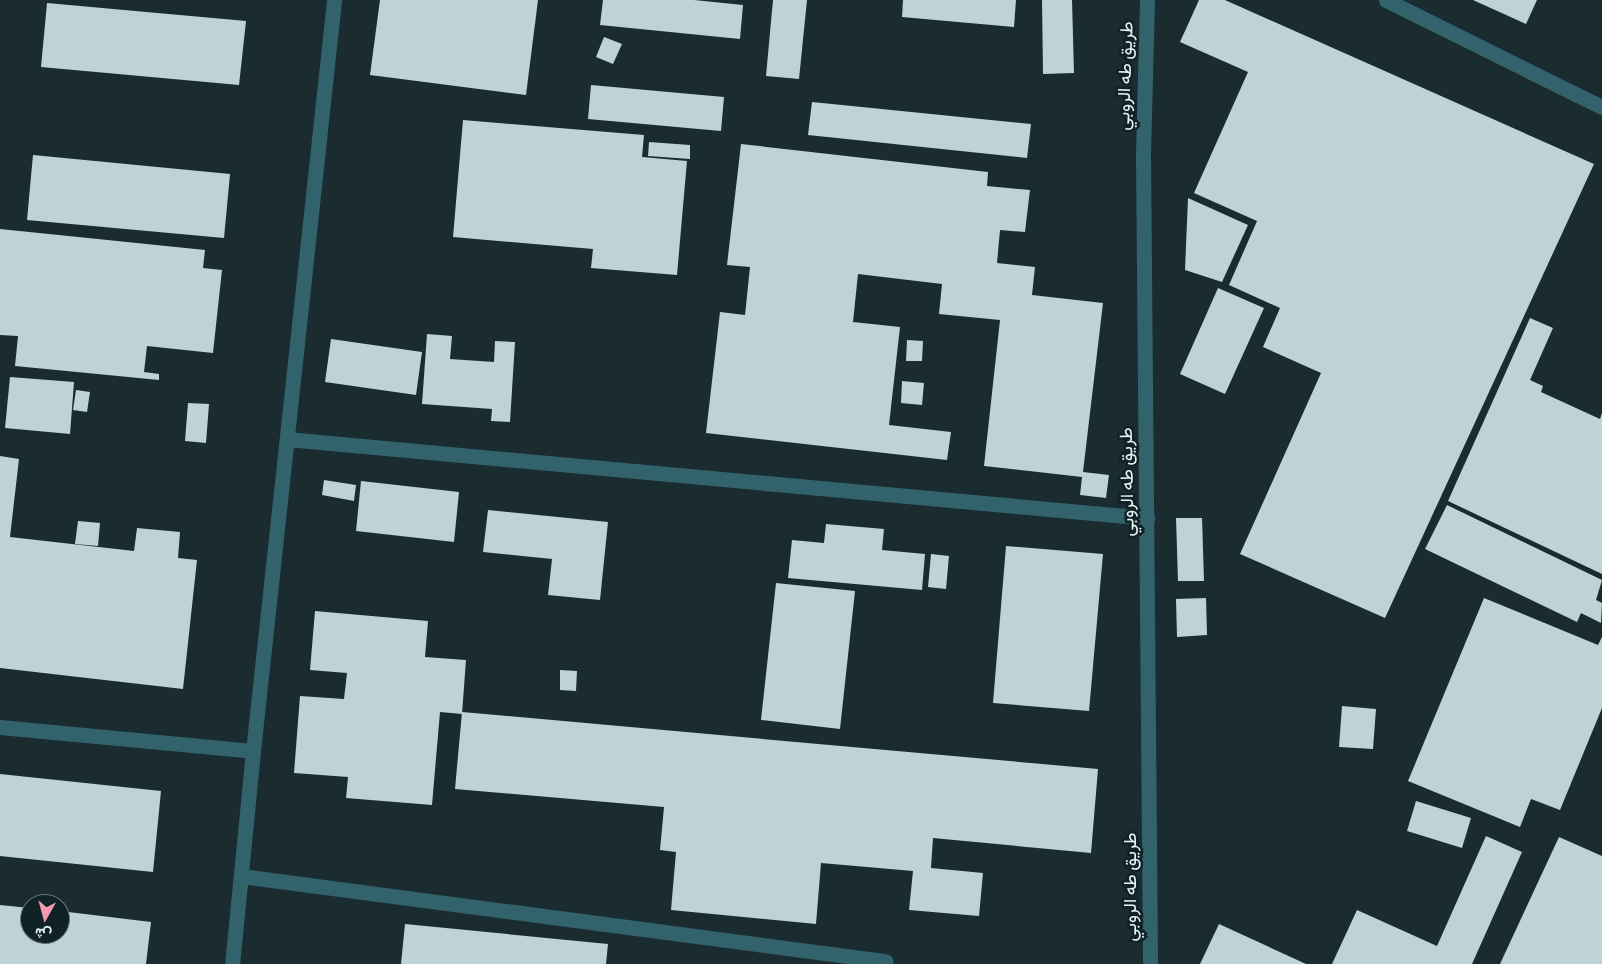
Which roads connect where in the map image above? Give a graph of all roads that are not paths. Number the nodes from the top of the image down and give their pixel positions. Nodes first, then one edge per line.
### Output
1 (334, 0) edge
2 (1147, 0) edge
3 (1386, 0) edge
4 (1602, 107) edge
5 (287, 439) junction
6 (1148, 518) junction
7 (0, 727) edge
8 (253, 752) junction
9 (241, 876) junction
10 (885, 961) dead end
11 (232, 964) edge
12 (1150, 964) edge

1 - 5 street
2 - 6 street, طريق طه الروبي
3 - 4 street
5 - 6 street
5 - 8 street
6 - 12 street, طريق طه الروبي
7 - 8 street
8 - 9 street
9 - 10 street
9 - 11 street

